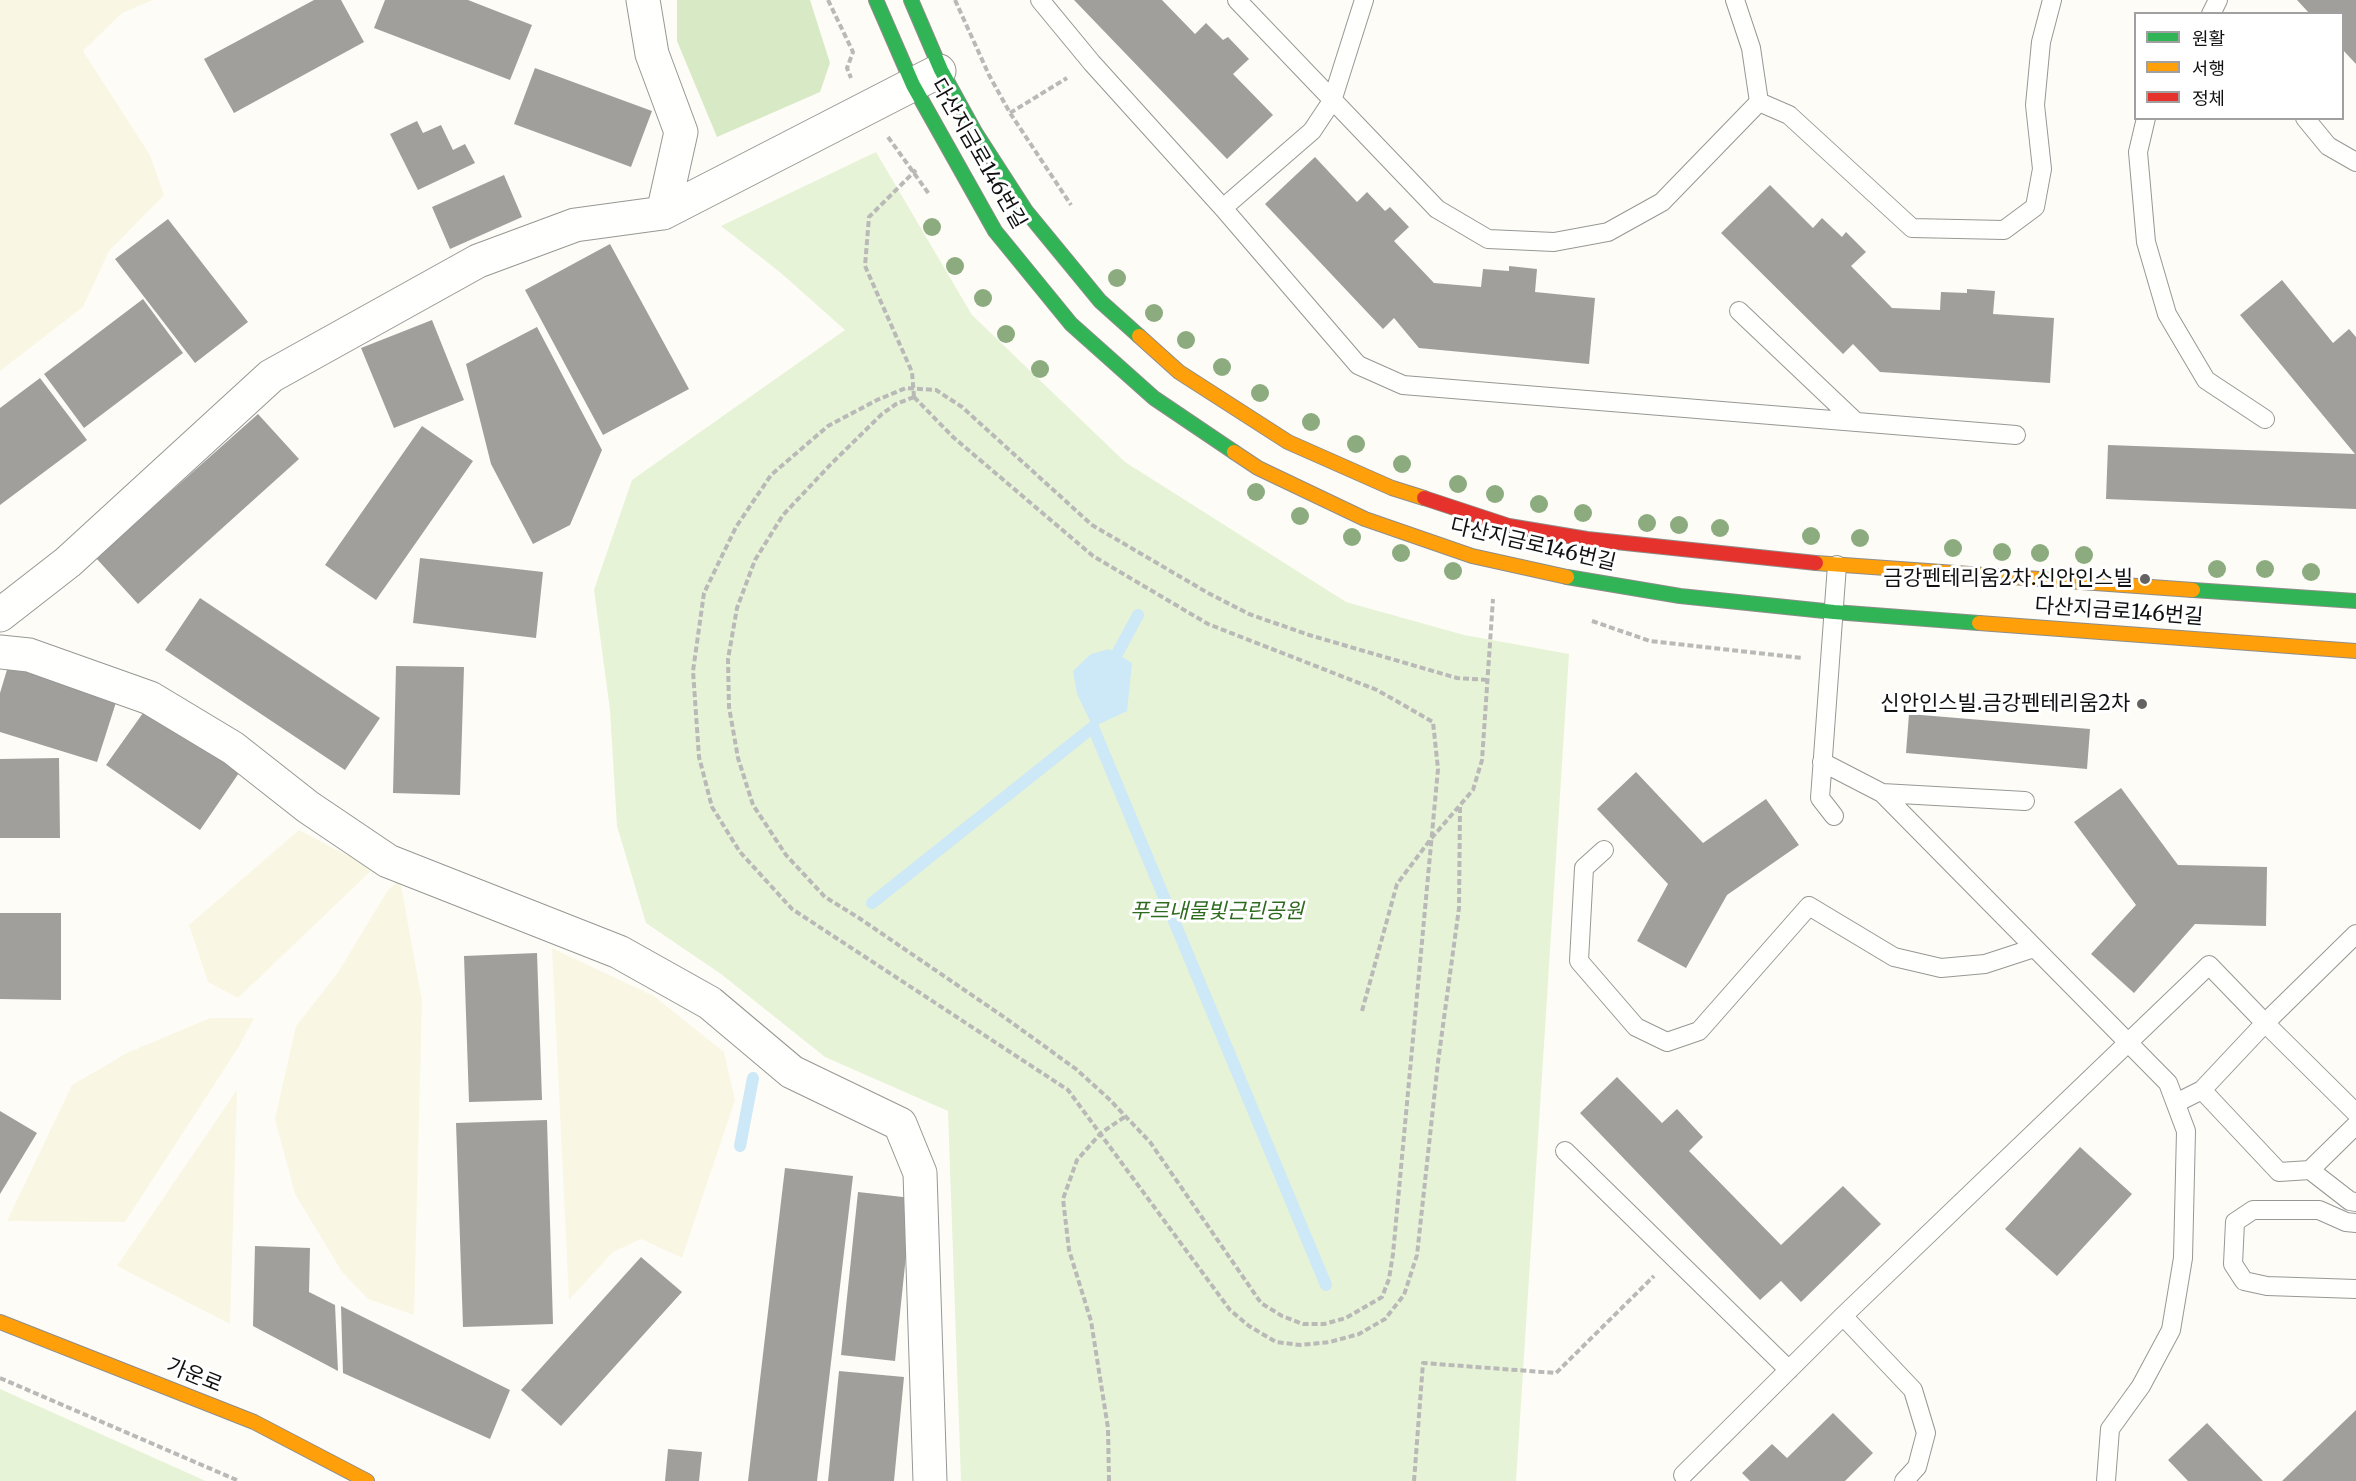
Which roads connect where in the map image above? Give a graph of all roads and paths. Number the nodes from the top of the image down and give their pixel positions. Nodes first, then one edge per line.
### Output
1 (643, 0) edge
2 (828, 0) edge
3 (876, 0) edge
4 (911, 0) edge
5 (1040, 0) edge
6 (1237, 0) edge
7 (1364, 0) edge
8 (1735, 0) edge
9 (2052, 0) edge
10 (1092, 63) junction
11 (927, 78) junction
12 (852, 80) dead end
13 (1332, 101) junction
14 (1759, 102) junction
15 (1001, 118) dead end
16 (2146, 120) edge
17 (2307, 120) edge
18 (2356, 162) edge
19 (923, 166) dead end
20 (1223, 208) junction
21 (663, 213) junction
22 (1739, 311) dead end
23 (913, 389) junction
24 (914, 397) junction
25 (2265, 419) dead end
26 (1856, 422) junction
27 (2016, 435) dead end
28 (1837, 565) junction
29 (1493, 598) dead end
30 (2356, 601) edge
31 (1834, 612) junction
32 (0, 615) edge
33 (2356, 651) edge
34 (0, 652) edge
35 (1488, 680) junction
36 (1822, 762) junction
37 (1882, 793) junction
38 (2025, 801) dead end
39 (1460, 807) junction
40 (1834, 816) dead end
41 (1430, 840) junction
42 (1604, 850) dead end
43 (2356, 934) edge
44 (2034, 948) junction
45 (1362, 1011) dead end
46 (2265, 1023) junction
47 (2128, 1042) junction
48 (2202, 1090) junction
49 (2175, 1103) junction
50 (2356, 1113) edge
51 (1126, 1116) junction
52 (2356, 1125) edge
53 (1101, 1134) junction
54 (1565, 1151) dead end
55 (2310, 1170) junction
56 (2356, 1202) edge
57 (2356, 1223) edge
58 (1673, 1257) junction
59 (2356, 1289) edge
60 (1843, 1316) junction
61 (0, 1322) edge
62 (1789, 1370) junction
63 (0, 1378) edge
64 (1683, 1475) dead end
65 (239, 1481) edge
66 (367, 1481) edge
67 (930, 1481) edge
68 (1109, 1481) edge
69 (1414, 1481) edge
70 (1904, 1481) edge
71 (2106, 1481) edge

1 - 21 street
2 - 12 path
3 - 11 street, 다산지금로146번길
4 - 11 street, 다산지금로146번길
5 - 10 lane
6 - 13 lane
7 - 13 lane
8 - 14 lane
9 - 14 lane
10 - 15 path
10 - 20 lane
11 - 21 street
11 - 28 street, 다산지금로146번길
11 - 31 street, 다산지금로146번길
13 - 14 lane
13 - 20 lane
16 - 25 lane
17 - 18 lane
19 - 23 path
20 - 26 lane
21 - 32 street
22 - 26 lane
23 - 24 path
23 - 35 path
23 - 53 path
24 - 41 path
24 - 51 path
26 - 27 lane
28 - 30 street, 다산지금로146번길
28 - 31 lane
29 - 35 path
31 - 33 street, 다산지금로146번길
31 - 36 lane
34 - 67 street
35 - 39 path
36 - 37 lane
36 - 40 lane
37 - 38 lane
37 - 44 lane
39 - 41 path
39 - 53 path
41 - 45 path
41 - 51 path
42 - 44 lane
43 - 46 lane
44 - 47 lane
46 - 47 lane
46 - 48 lane
46 - 50 lane
47 - 49 lane
47 - 60 lane
48 - 49 lane
48 - 55 lane
49 - 71 lane
51 - 53 path
52 - 55 lane
53 - 68 path
54 - 58 lane
55 - 56 lane
57 - 59 lane
58 - 62 lane
58 - 69 path
60 - 62 lane
60 - 70 lane
61 - 66 street, 가운로
62 - 64 lane
63 - 65 path

